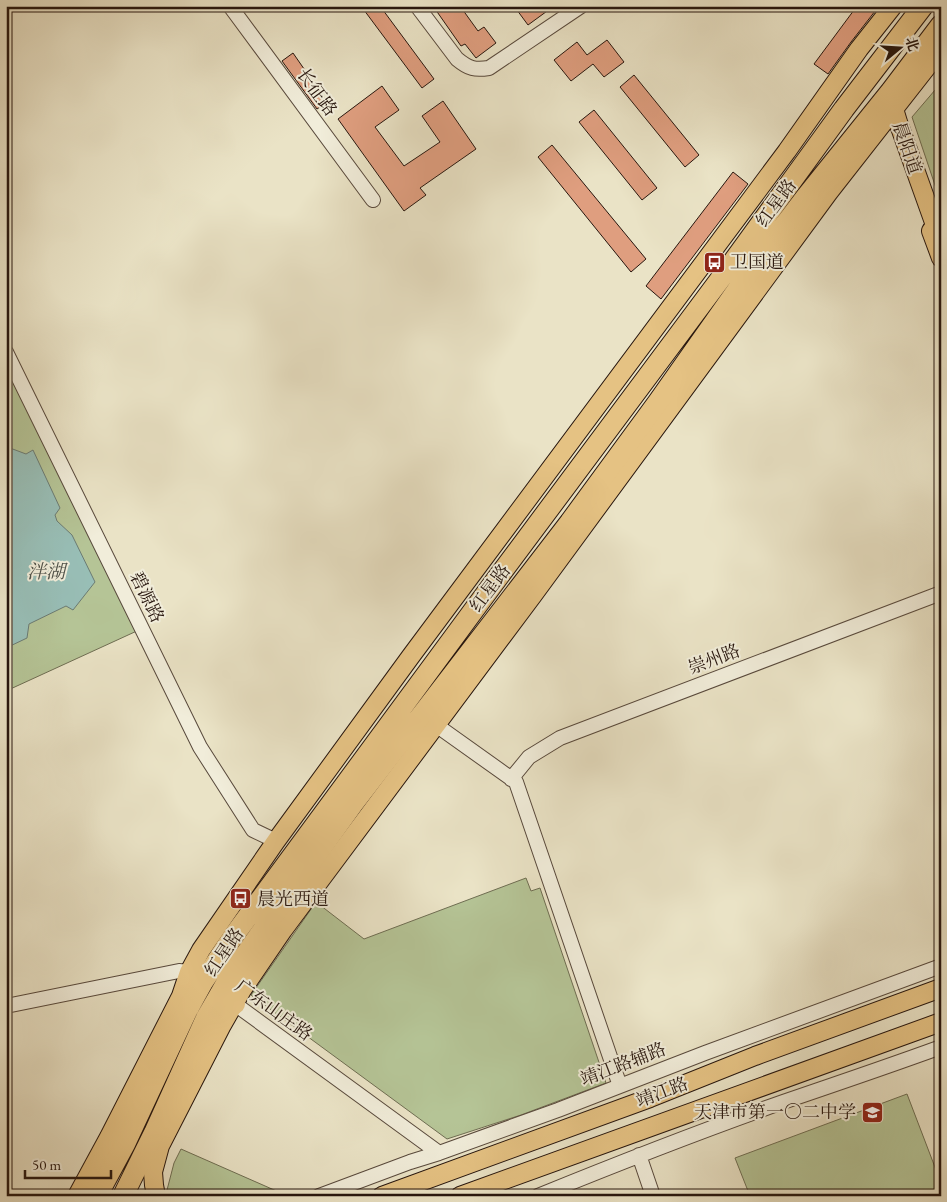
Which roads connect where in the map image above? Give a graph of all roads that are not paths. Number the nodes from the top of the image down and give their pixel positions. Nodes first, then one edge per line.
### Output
1 (230, 6) edge
2 (417, 6) edge
3 (581, 6) edge
4 (894, 6) edge
5 (923, 6) edge
6 (941, 24) edge
7 (941, 49) edge
8 (892, 100) junction
9 (835, 103) junction
10 (874, 134) junction
11 (849, 143) junction
12 (373, 200) dead end
13 (931, 208) edge
14 (941, 242) edge
15 (941, 258) edge
16 (6, 352) edge
17 (941, 593) edge
18 (436, 725) junction
19 (511, 779) junction
20 (276, 841) junction
21 (941, 966) edge
22 (212, 988) junction
23 (941, 988) edge
24 (181, 996) joint
25 (6, 1006) edge
26 (941, 1022) edge
27 (941, 1047) edge
28 (620, 1086) junction
29 (156, 1137) junction
30 (439, 1153) junction
31 (640, 1156) junction
32 (153, 1172) junction
33 (77, 1196) edge
34 (97, 1196) edge
35 (123, 1196) edge
36 (156, 1196) edge
37 (319, 1196) edge
38 (382, 1196) edge
39 (460, 1196) edge
40 (538, 1196) edge
41 (653, 1196) edge

1 - 12 street, 长征路
2 - 3 street
4 - 9 main road
5 - 9 highway, 红星路
6 - 8 highway, 红星路
7 - 8 main road
8 - 10 main road
8 - 11 highway, 红星路
8 - 13 main road, 晨阳道
9 - 20 main road
9 - 22 highway, 红星路
10 - 11 highway
10 - 13 main road, 晨阳道
10 - 18 main road
11 - 22 highway, 红星路
13 - 14 main road, 晨阳道
13 - 15 main road, 晨阳道
16 - 20 street, 碧源路
17 - 19 street, 崇州路
18 - 19 street
18 - 22 main road
19 - 28 street
20 - 22 main road
21 - 28 street, 靖江路辅路
22 - 24 highway
22 - 25 street
22 - 29 highway, 红星路
22 - 30 street, 广东山庄路
22 - 34 highway, 红星路
23 - 38 main road, 靖江路
24 - 33 main road
26 - 39 main road, 靖江路
27 - 31 street
28 - 30 street, 靖江路辅路
29 - 32 street
29 - 32 main road
29 - 35 highway, 红星路
30 - 37 street, 靖江路辅路
31 - 40 street
31 - 41 street
32 - 36 main road

